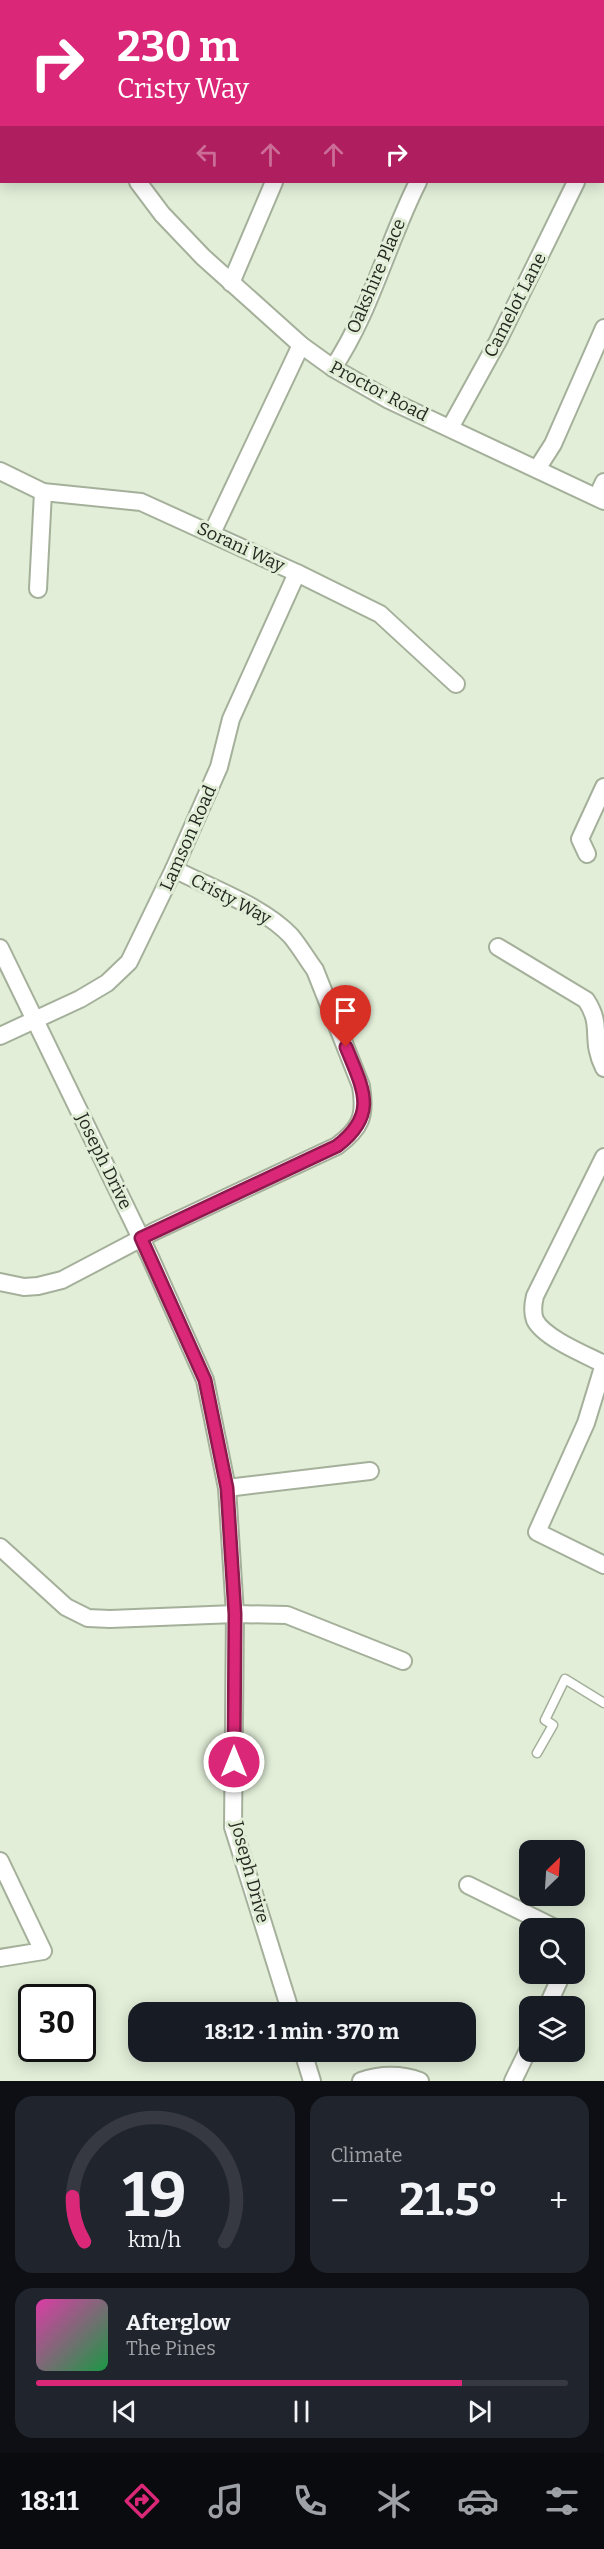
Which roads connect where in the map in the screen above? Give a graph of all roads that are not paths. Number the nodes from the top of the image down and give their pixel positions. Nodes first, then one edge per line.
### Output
1 (139, 183) edge
2 (274, 183) edge
3 (418, 183) edge
4 (576, 183) edge
5 (231, 284) junction
6 (604, 328) edge
7 (301, 345) junction
8 (333, 368) junction
9 (450, 428) junction
10 (537, 469) junction
11 (0, 471) edge
12 (43, 492) junction
13 (602, 494) edge
14 (212, 533) junction
15 (297, 573) junction
16 (38, 589) dead end
17 (456, 684) dead end
18 (604, 787) edge
19 (587, 854) dead end
20 (174, 869) junction
21 (498, 947) dead end
22 (0, 948) edge
23 (35, 1019) junction
24 (0, 1036) edge
25 (604, 1068) edge
26 (604, 1156) edge
27 (141, 1238) junction
28 (0, 1282) edge
29 (602, 1359) edge
30 (370, 1471) dead end
31 (227, 1488) junction
32 (0, 1548) edge
33 (604, 1565) edge
34 (235, 1614) junction
35 (403, 1661) dead end
36 (604, 1703) edge
37 (537, 1754) dead end
38 (0, 1861) edge
39 (468, 1886) dead end
40 (534, 1918) edge
41 (0, 1958) edge
42 (288, 2002) edge
43 (306, 2062) edge
44 (522, 2062) edge
45 (312, 2081) edge
46 (361, 2081) edge
47 (420, 2081) edge
48 (513, 2081) edge

1 - 5 street, Proctor Road
2 - 5 street
3 - 8 street, Oakshire Place
4 - 9 street, Camelot Lane
5 - 7 street, Proctor Road
6 - 10 street
7 - 8 street, Proctor Road
7 - 14 street
8 - 9 street, Proctor Road
9 - 10 street, Proctor Road
10 - 13 street, Proctor Road
11 - 12 street, Sorani Way
12 - 14 street, Sorani Way
12 - 16 street
14 - 15 street, Sorani Way
15 - 17 street, Sorani Way
15 - 20 street, Lamson Road
18 - 19 street
20 - 23 street, Lamson Road
20 - 27 street, Cristy Way
21 - 25 street
22 - 23 street, Joseph Drive
23 - 24 street, Lamson Road
23 - 27 street, Joseph Drive
26 - 29 street
27 - 28 street, Cristy Way
27 - 31 street, Joseph Drive
29 - 33 street
30 - 31 street
31 - 34 street, Joseph Drive
32 - 34 street
34 - 35 street
34 - 42 street, Joseph Drive
36 - 37 lane
38 - 41 street
39 - 40 street
43 - 45 street
44 - 48 street
46 - 47 street

